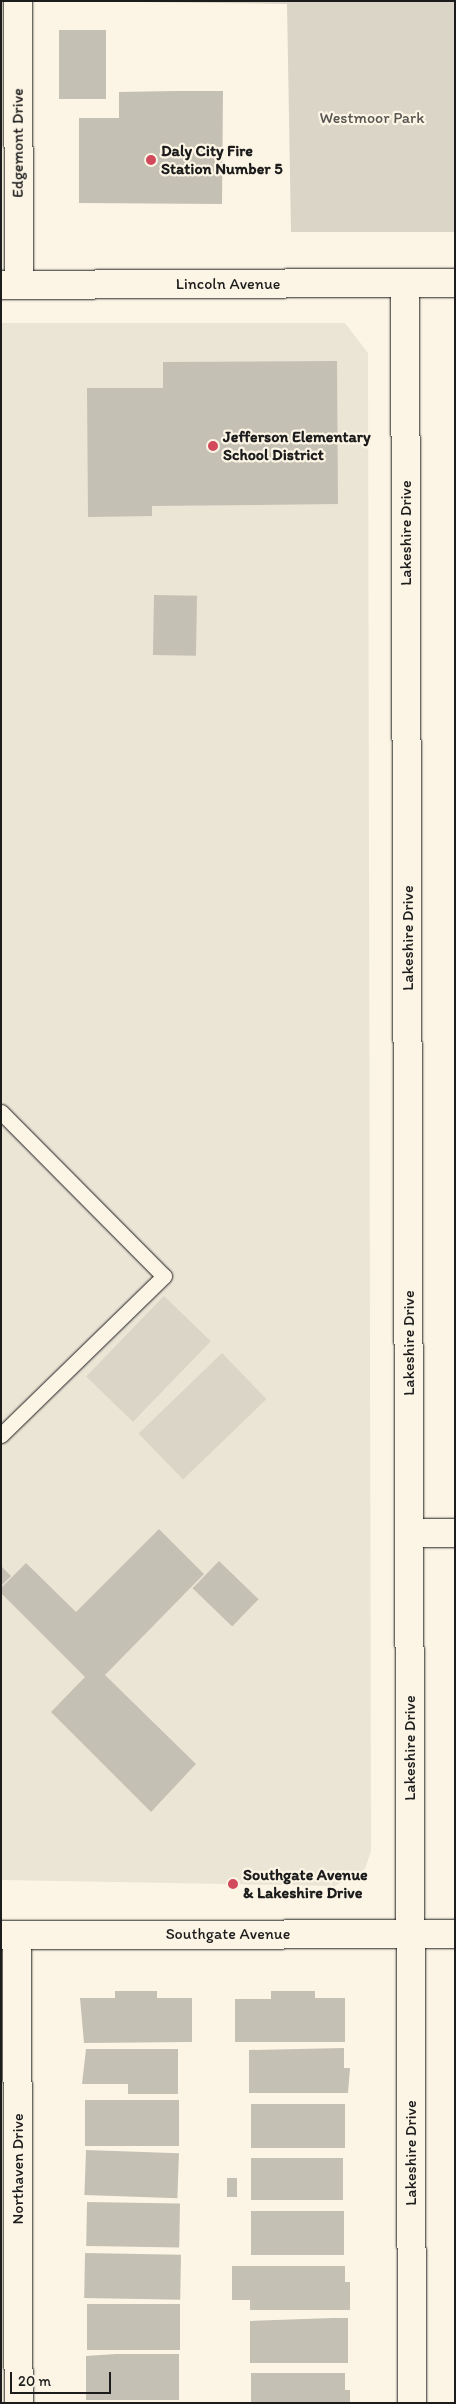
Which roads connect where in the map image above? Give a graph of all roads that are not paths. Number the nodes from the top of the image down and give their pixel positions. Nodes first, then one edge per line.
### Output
1 (18, 1) edge
2 (455, 283) edge
3 (405, 284) junction
4 (10, 285) edge
5 (4, 1122) edge
6 (1, 1435) edge
7 (410, 1533) junction
8 (455, 1533) edge
9 (411, 1934) junction
10 (455, 1934) edge
11 (9, 1935) edge
12 (19, 2403) edge
13 (412, 2403) edge

1 - 4 street, Edgemont Drive
2 - 3 street, Lincoln Avenue
3 - 4 street, Lincoln Avenue
3 - 7 street, Lakeshire Drive
5 - 6 lane
7 - 8 street
7 - 9 street, Lakeshire Drive
9 - 10 street, Southgate Avenue
9 - 11 street, Southgate Avenue
9 - 13 street, Lakeshire Drive
11 - 12 street, Northaven Drive

